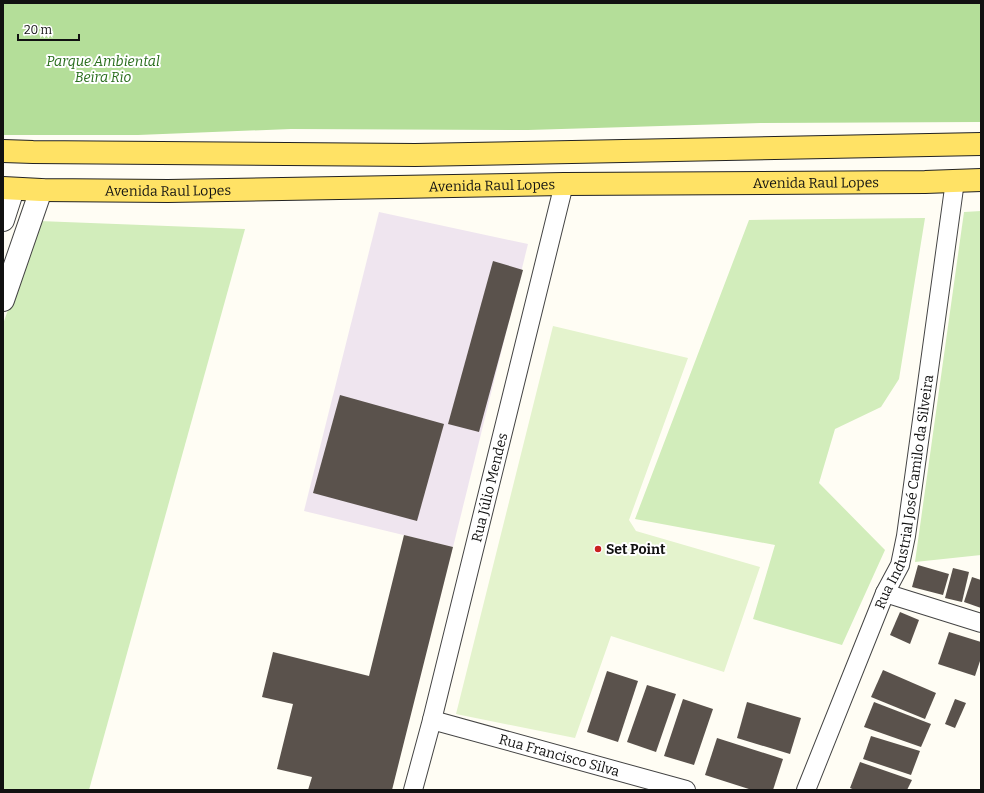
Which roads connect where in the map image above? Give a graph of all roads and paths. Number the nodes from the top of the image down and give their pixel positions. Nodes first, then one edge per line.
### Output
1 (981, 144) edge
2 (3, 151) edge
3 (955, 180) junction
4 (981, 180) edge
5 (564, 184) junction
6 (8, 188) edge
7 (41, 190) junction
8 (3, 220) edge
9 (3, 300) edge
10 (885, 593) junction
11 (981, 623) edge
12 (432, 720) junction
13 (413, 790) edge
14 (686, 790) edge
15 (806, 790) edge

1 - 2 main road
3 - 4 main road, Avenida Raul Lopes
3 - 5 main road, Avenida Raul Lopes
3 - 10 street, Rua Industrial José Camilo da Silveira
5 - 7 main road, Avenida Raul Lopes
5 - 12 street, Rua Júlio Mendes
6 - 7 main road, Avenida Raul Lopes
6 - 8 street
7 - 9 street
10 - 11 street
10 - 15 street, Rua Industrial José Camilo da Silveira
12 - 13 street, Rua Júlio Mendes
12 - 14 street, Rua Francisco Silva

